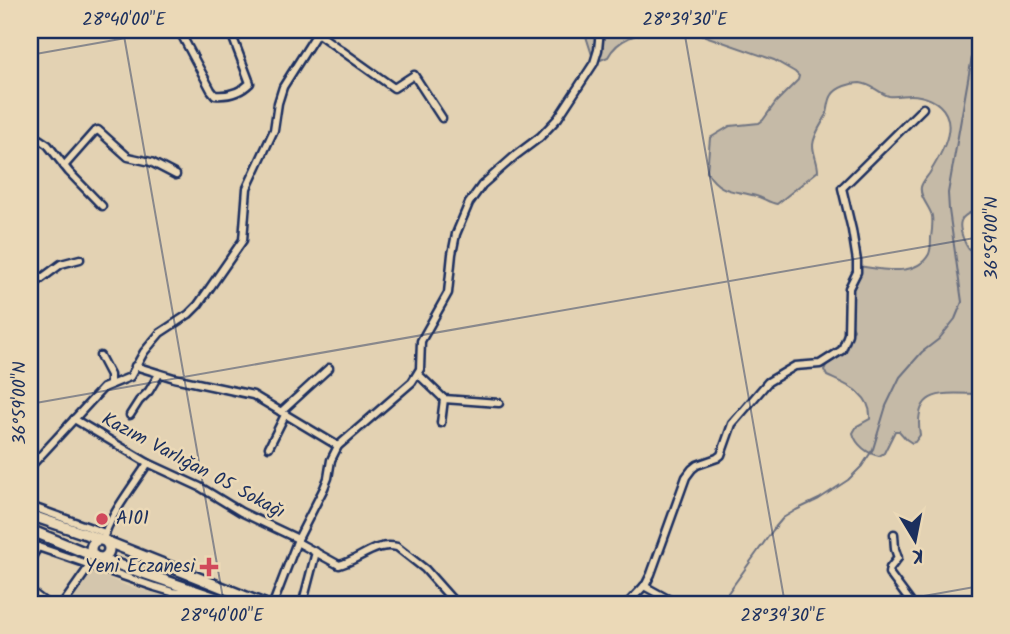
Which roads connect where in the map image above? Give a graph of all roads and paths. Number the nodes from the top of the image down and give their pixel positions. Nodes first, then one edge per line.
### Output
1 (179, 30) edge
2 (230, 30) edge
3 (600, 30) edge
4 (318, 32) edge
5 (923, 108) dead end
6 (442, 118) dead end
7 (30, 135) edge
8 (64, 166) junction
9 (176, 175) dead end
10 (102, 206) dead end
11 (80, 259) dead end
12 (30, 287) edge
13 (100, 356) dead end
14 (135, 366) junction
15 (330, 368) dead end
16 (159, 373) junction
17 (418, 374) junction
18 (110, 384) junction
19 (444, 399) junction
20 (499, 403) dead end
21 (283, 414) junction
22 (130, 415) dead end
23 (74, 419) junction
24 (441, 423) dead end
25 (338, 446) junction
26 (269, 447) dead end
27 (148, 464) junction
28 (30, 467) edge
29 (30, 506) edge
30 (30, 515) edge
31 (30, 530) edge
32 (894, 534) dead end
33 (104, 536) junction
34 (298, 540) junction
35 (30, 541) edge
36 (38, 547) junction
37 (316, 552) junction
38 (30, 560) edge
39 (93, 561) junction
40 (644, 586) junction
41 (30, 591) edge
42 (191, 592) junction
43 (47, 604) edge
44 (64, 604) edge
45 (183, 604) edge
46 (234, 604) edge
47 (264, 604) edge
48 (272, 604) edge
49 (303, 604) edge
50 (456, 604) edge
51 (627, 604) edge
52 (677, 604) edge
53 (912, 604) edge

1 - 2 street
3 - 17 street
4 - 6 street
4 - 14 street
5 - 40 street
7 - 8 street
8 - 9 street
8 - 10 street
11 - 12 street
13 - 18 street
14 - 16 street
14 - 18 street
15 - 21 street
16 - 21 street
16 - 22 street
17 - 19 street
17 - 25 street
18 - 23 street
19 - 20 street
19 - 24 street
21 - 25 street
21 - 26 street
23 - 27 street, Kazım Varlığan 05 Sokağı
23 - 28 street
25 - 34 street
27 - 33 street
27 - 34 street, Kazım Varlığan 05 Sokağı
29 - 33 street
30 - 33 highway
31 - 39 highway
32 - 53 street
33 - 39 highway
33 - 47 highway
34 - 37 street, Kazım Varlığan 05 Sokağı
34 - 48 street
35 - 36 street
36 - 38 street
36 - 39 street
37 - 49 street
37 - 50 street, Kazım Varlığan 05 Sokağı
39 - 42 highway
39 - 44 street
40 - 51 street
40 - 52 street
41 - 43 street
42 - 45 street
42 - 46 highway

